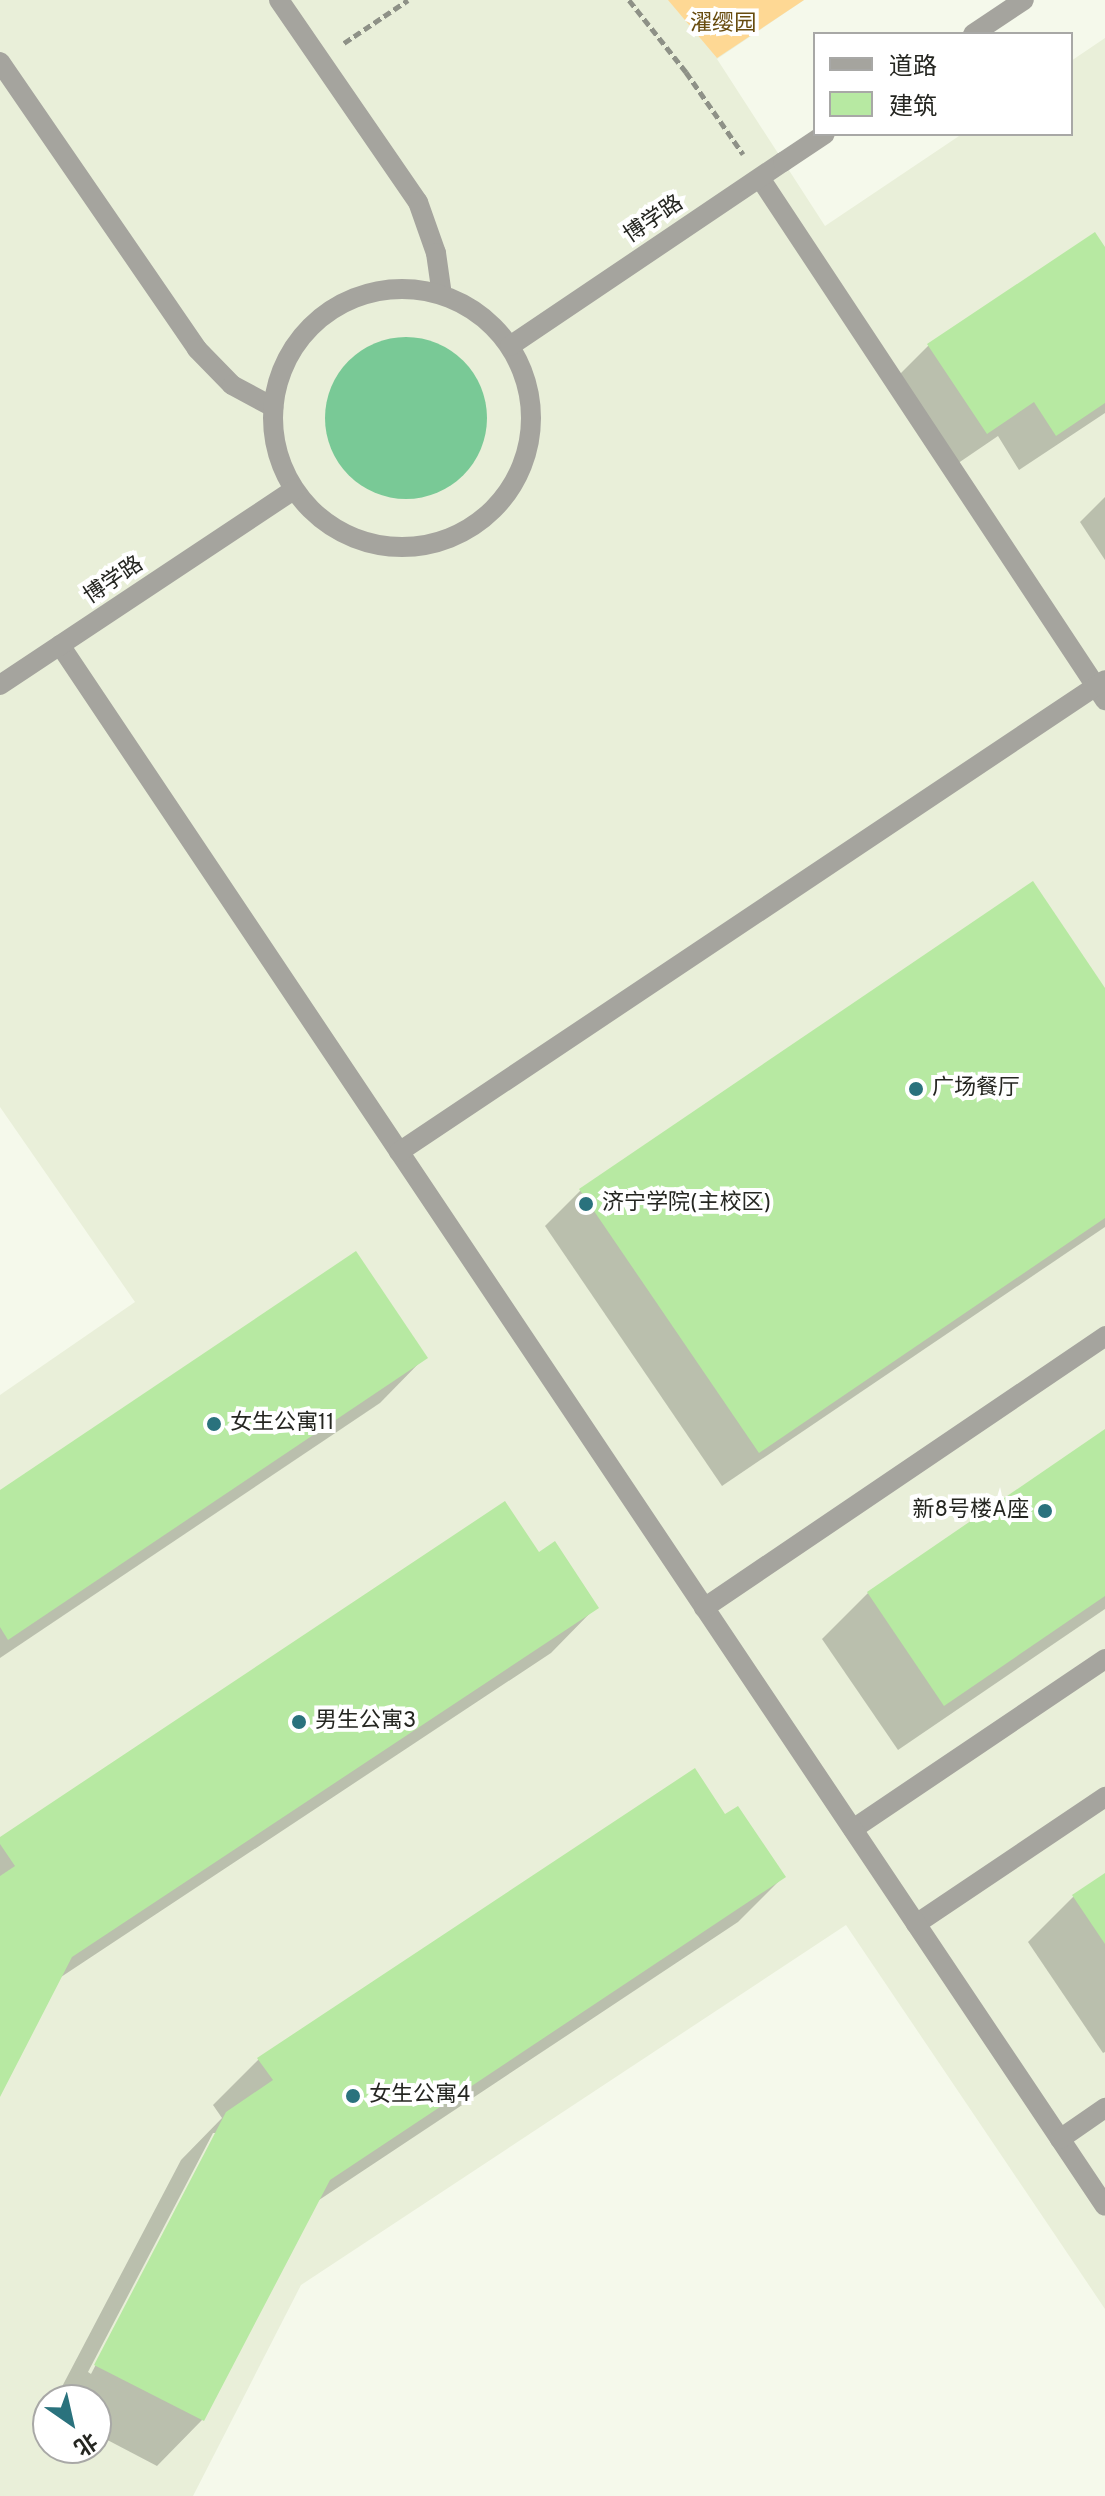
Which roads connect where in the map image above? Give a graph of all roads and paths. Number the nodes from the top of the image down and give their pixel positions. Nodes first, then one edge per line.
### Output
1 (279, 0) edge
2 (408, 0) edge
3 (629, 0) edge
4 (1024, 0) edge
5 (976, 32) edge
6 (320, 59) junction
7 (0, 62) edge
8 (822, 136) edge
9 (760, 178) junction
10 (442, 295) junction
11 (510, 346) junction
12 (273, 407) junction
13 (294, 490) junction
14 (60, 645) junction
15 (0, 685) edge
16 (1102, 689) edge
17 (399, 1152) junction
18 (1105, 1336) edge
19 (704, 1608) junction
20 (1105, 1659) edge
21 (1105, 1797) edge
22 (853, 1829) junction
23 (916, 1924) junction
24 (1105, 2108) edge
25 (1060, 2139) junction
26 (1105, 2206) edge

1 - 6 street
2 - 6 path
3 - 9 path
4 - 5 street
6 - 10 street
7 - 12 street
8 - 9 street, 博学路
9 - 11 street, 博学路
9 - 16 street
10 - 11 street
10 - 12 street
11 - 13 street
12 - 13 street
13 - 14 street, 博学路
14 - 15 street, 博学路
14 - 17 street
16 - 17 street
17 - 19 street
18 - 19 street
19 - 22 street
20 - 22 street
21 - 23 street
22 - 23 street
23 - 25 street
24 - 25 street
25 - 26 street

